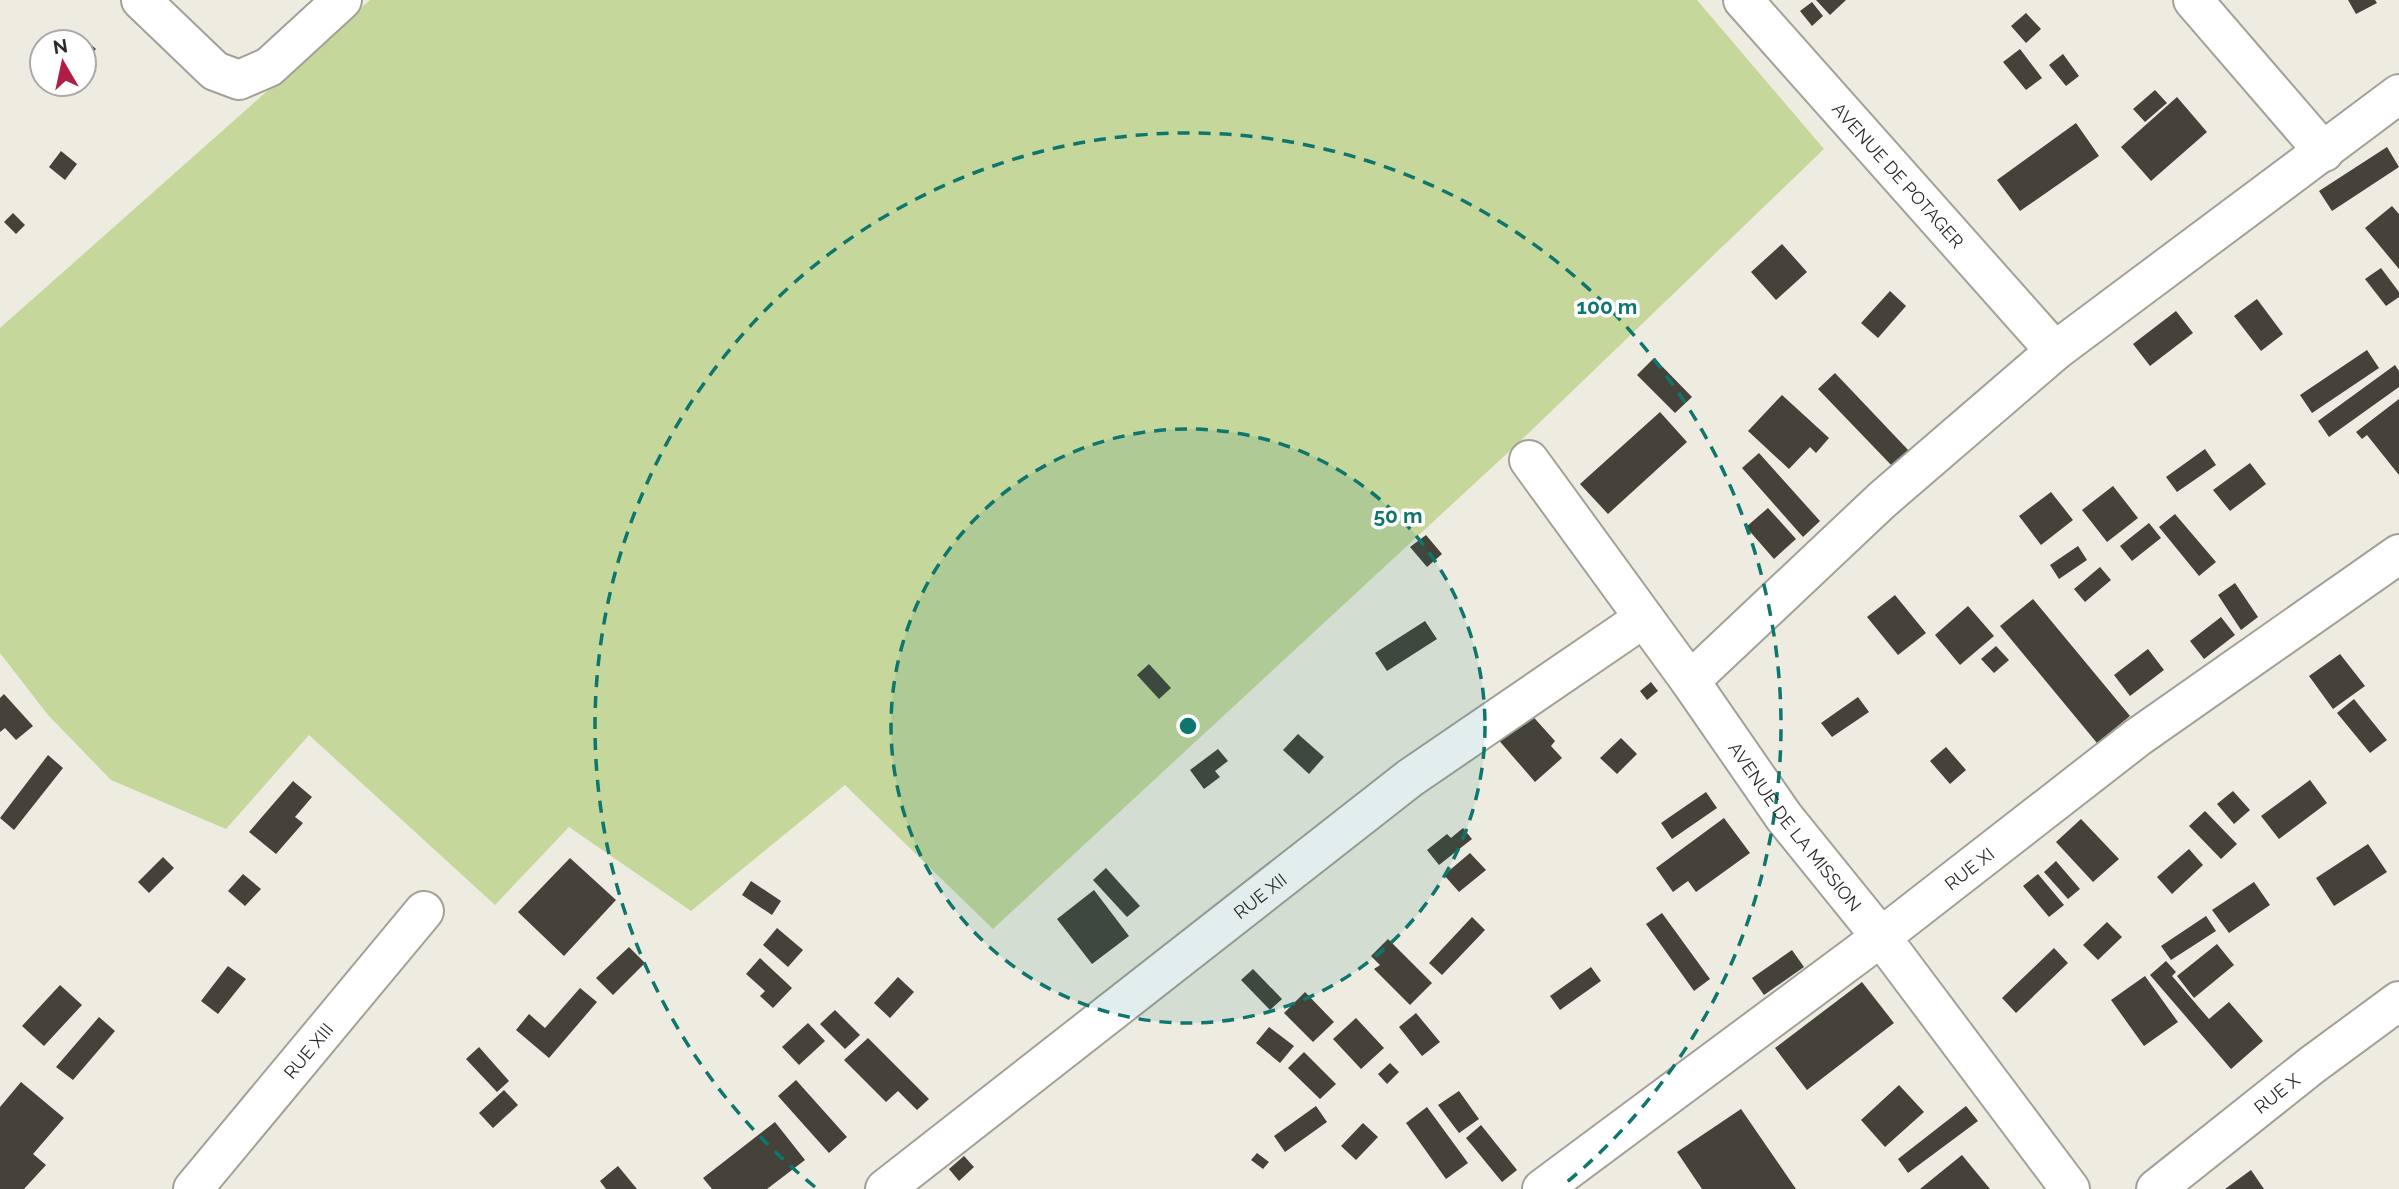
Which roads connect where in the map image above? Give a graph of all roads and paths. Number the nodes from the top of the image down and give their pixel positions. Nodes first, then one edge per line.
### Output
1 (141, 0) edge
2 (342, 0) edge
3 (1743, 0) edge
4 (2193, 0) edge
5 (2399, 94) edge
6 (2324, 152) junction
7 (2055, 351) junction
8 (1529, 460) dead end
9 (2399, 554) edge
10 (1644, 618) junction
11 (1690, 681) junction
12 (424, 911) dead end
13 (1881, 937) junction
14 (2399, 1001) edge
15 (193, 1189) edge
16 (885, 1189) edge
17 (1542, 1189) edge
18 (2070, 1189) edge
19 (2156, 1189) edge

1 - 2 street
3 - 7 street, AVENUE DE POTAGER
4 - 6 street
5 - 6 street
6 - 7 street
7 - 11 street
8 - 10 street, AVENUE DE LA MISSION
9 - 13 street, RUE XI
10 - 11 street, AVENUE DE LA MISSION
10 - 16 street, RUE XII
11 - 13 street, AVENUE DE LA MISSION
12 - 15 street, RUE XIII
13 - 17 street, RUE XI
13 - 18 street, AVENUE DE LA MISSION
14 - 19 street, RUE X

